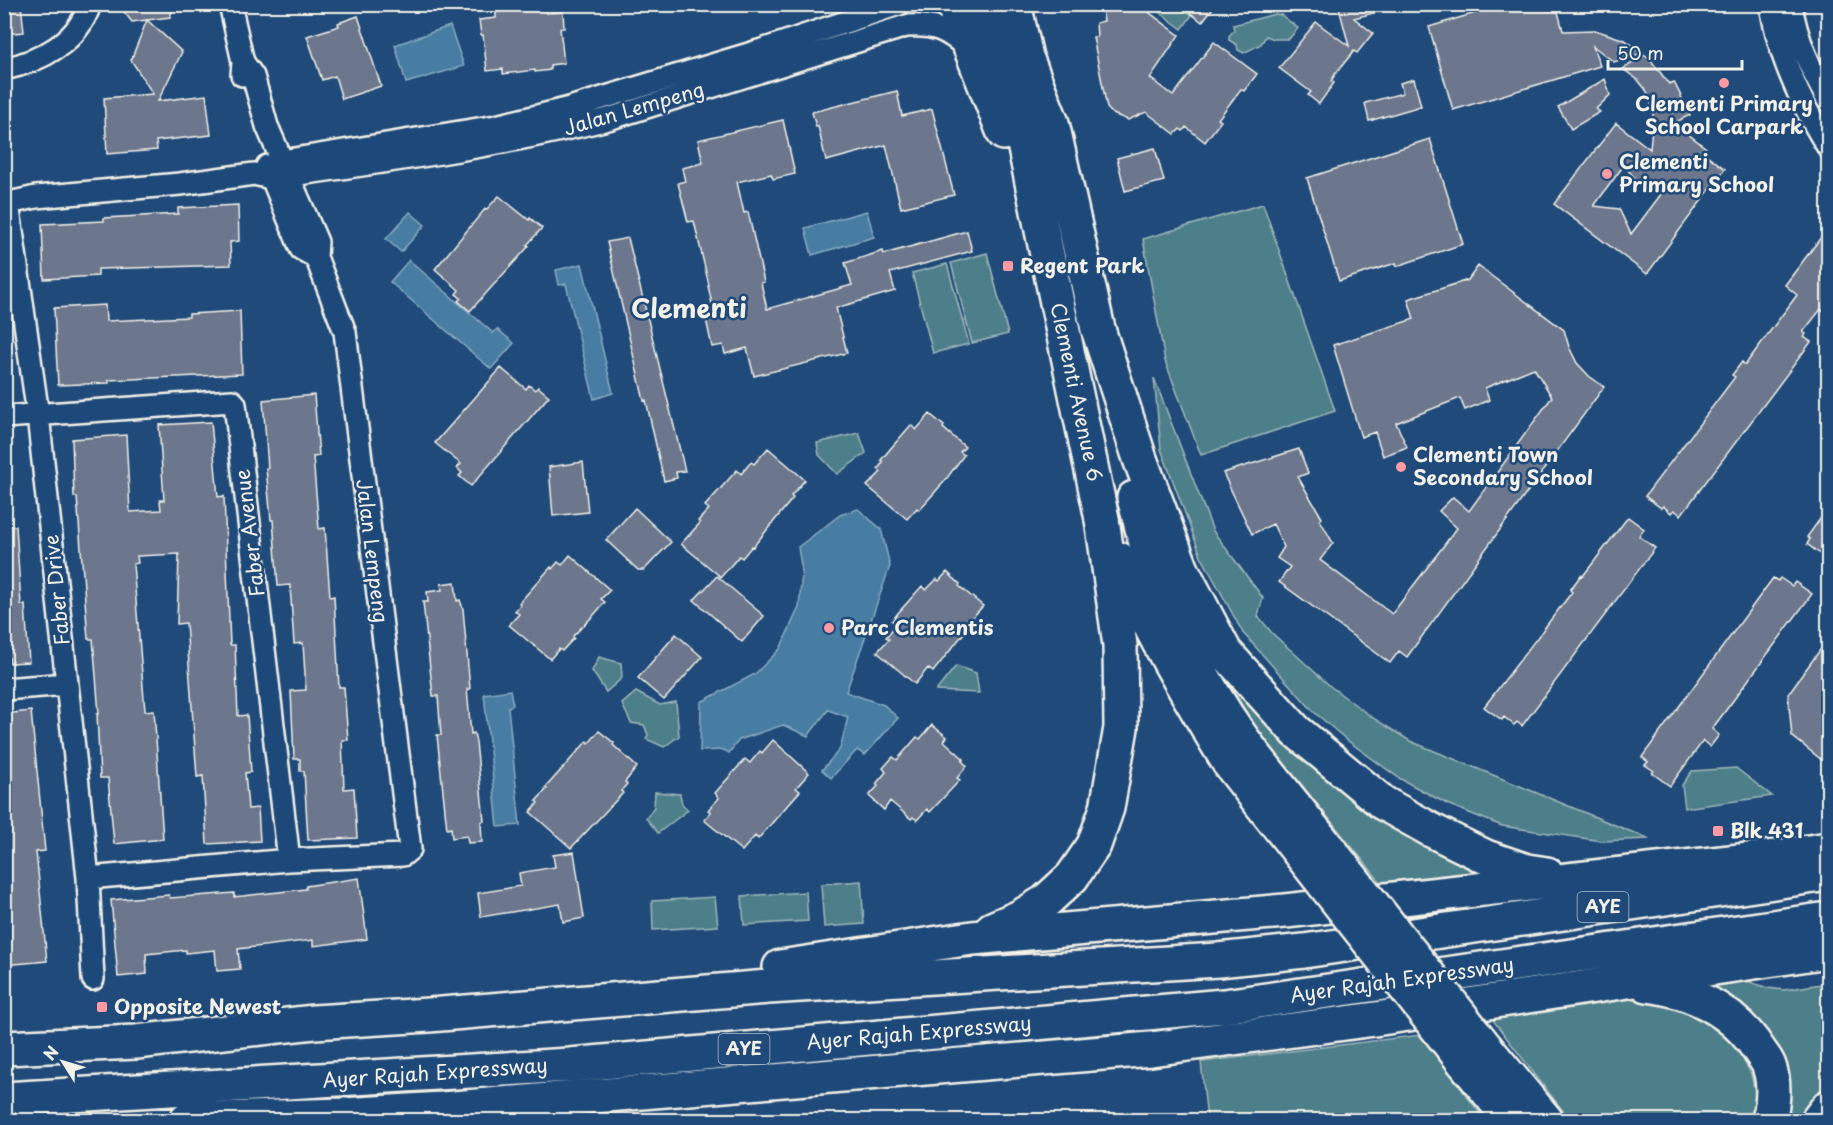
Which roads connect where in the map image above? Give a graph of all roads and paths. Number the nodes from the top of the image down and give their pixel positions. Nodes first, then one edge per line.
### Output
1 (90, 4) edge
2 (230, 4) edge
3 (899, 4) edge
4 (953, 4) edge
5 (983, 4) edge
6 (1014, 4) edge
7 (1038, 4) edge
8 (1771, 4) edge
9 (1791, 4) edge
10 (969, 48) junction
11 (4, 69) edge
12 (1828, 100) edge
13 (1052, 123) junction
14 (1828, 147) edge
15 (1026, 160) junction
16 (272, 171) junction
17 (6, 204) edge
18 (1098, 329) junction
19 (38, 415) junction
20 (4, 417) edge
21 (1102, 519) junction
22 (67, 684) junction
23 (4, 689) edge
24 (1241, 758) junction
25 (1828, 849) edge
26 (289, 860) junction
27 (1828, 874) edge
28 (88, 878) junction
29 (1575, 878) junction
30 (1828, 919) edge
31 (972, 938) junction
32 (1828, 951) edge
33 (93, 979) dead end
34 (1625, 982) junction
35 (733, 990) junction
36 (4, 1048) edge
37 (1475, 1055) junction
38 (4, 1099) edge
39 (1828, 1107) edge
40 (186, 1120) edge
41 (1511, 1120) edge
42 (1546, 1120) edge
43 (1769, 1120) edge
44 (1818, 1120) edge

1 - 11 street
2 - 16 street, Jalan Lempeng
3 - 16 street, Jalan Lempeng
4 - 10 main road, Clementi Avenue 6
5 - 15 main road, Clementi Avenue 6
6 - 13 main road, Clementi Avenue 6
7 - 13 main road, Clementi Avenue 6
8 - 14 street
9 - 12 street
10 - 15 main road, Clementi Avenue 6
10 - 16 street, Jalan Lempeng
13 - 18 main road, Clementi Avenue 6
15 - 21 main road, Clementi Avenue 6
16 - 17 street, Faber Drive
16 - 26 street, Jalan Lempeng
17 - 19 street, Faber Drive
18 - 24 main road
18 - 29 main road
19 - 20 street
19 - 22 street, Faber Drive
19 - 26 street, Faber Avenue
21 - 24 main road
21 - 31 main road
22 - 23 street
22 - 28 street, Faber Drive
24 - 37 main road, bridge
25 - 29 main road
26 - 28 street
27 - 35 main road, AYE
28 - 33 street, Faber Drive
29 - 31 main road
30 - 38 main road, Ayer Rajah Expressway / AYE
31 - 35 main road
32 - 34 main road
34 - 40 main road
34 - 43 main road
35 - 36 main road, AYE
37 - 41 main road
37 - 42 main road
39 - 44 main road

